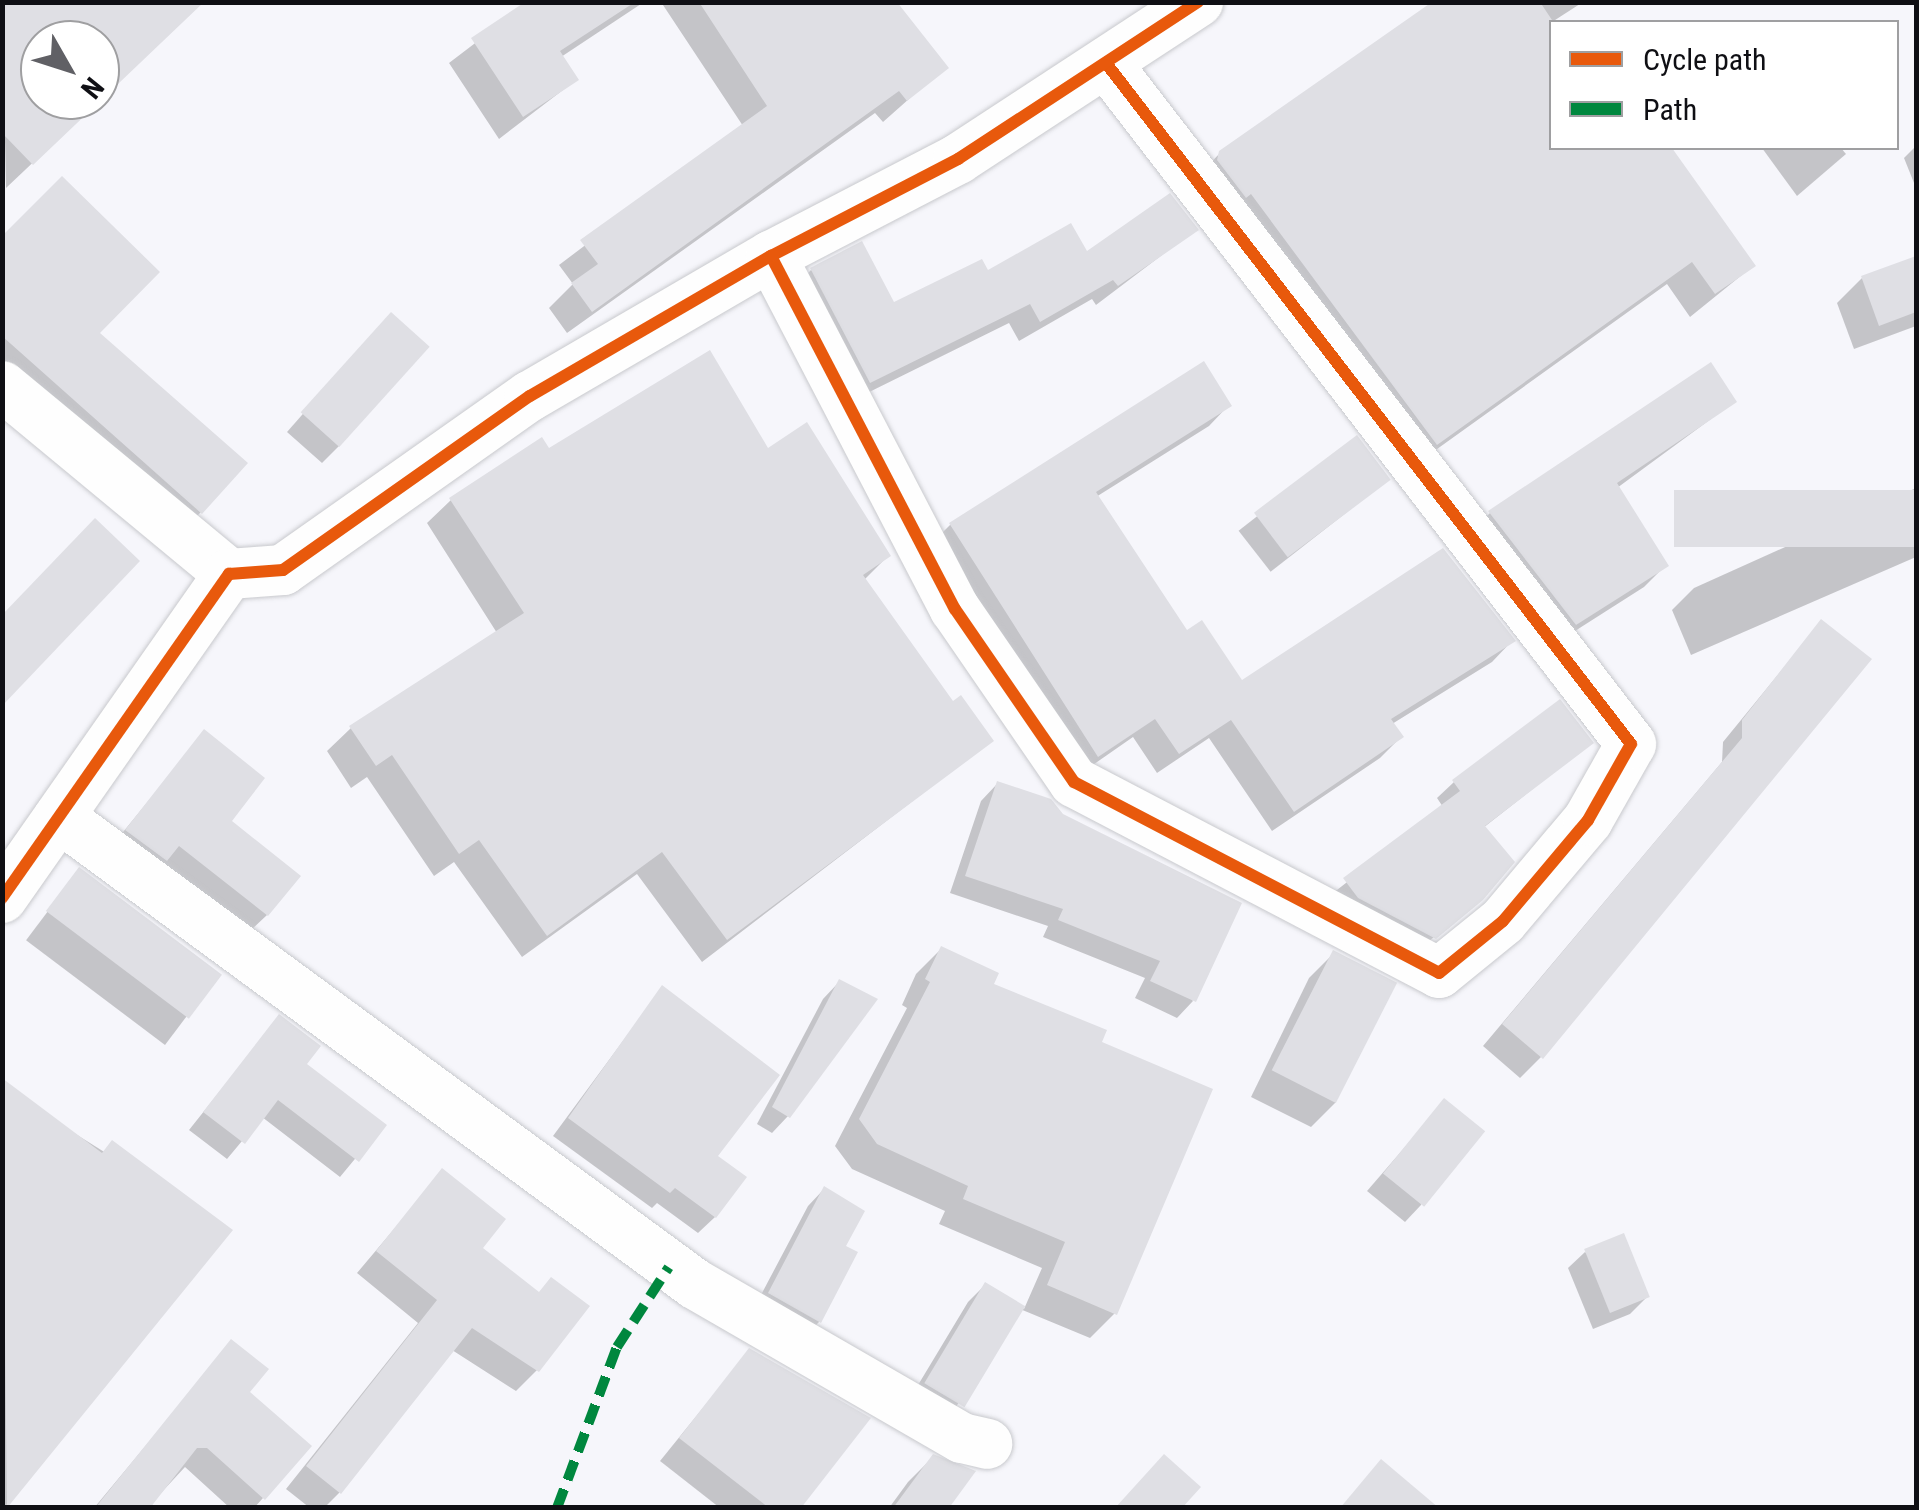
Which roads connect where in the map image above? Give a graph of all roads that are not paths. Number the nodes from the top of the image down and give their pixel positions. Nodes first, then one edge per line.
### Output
1 (1198, 2) edge
2 (1106, 64) junction
3 (770, 256) junction
4 (2, 386) edge
5 (229, 574) junction
6 (58, 817) junction
7 (2, 898) edge
8 (987, 1444) dead end

1 - 2 street
2 - 3 street
2 - 3 street
3 - 5 street
4 - 5 street
5 - 6 street
6 - 7 street
6 - 8 street

